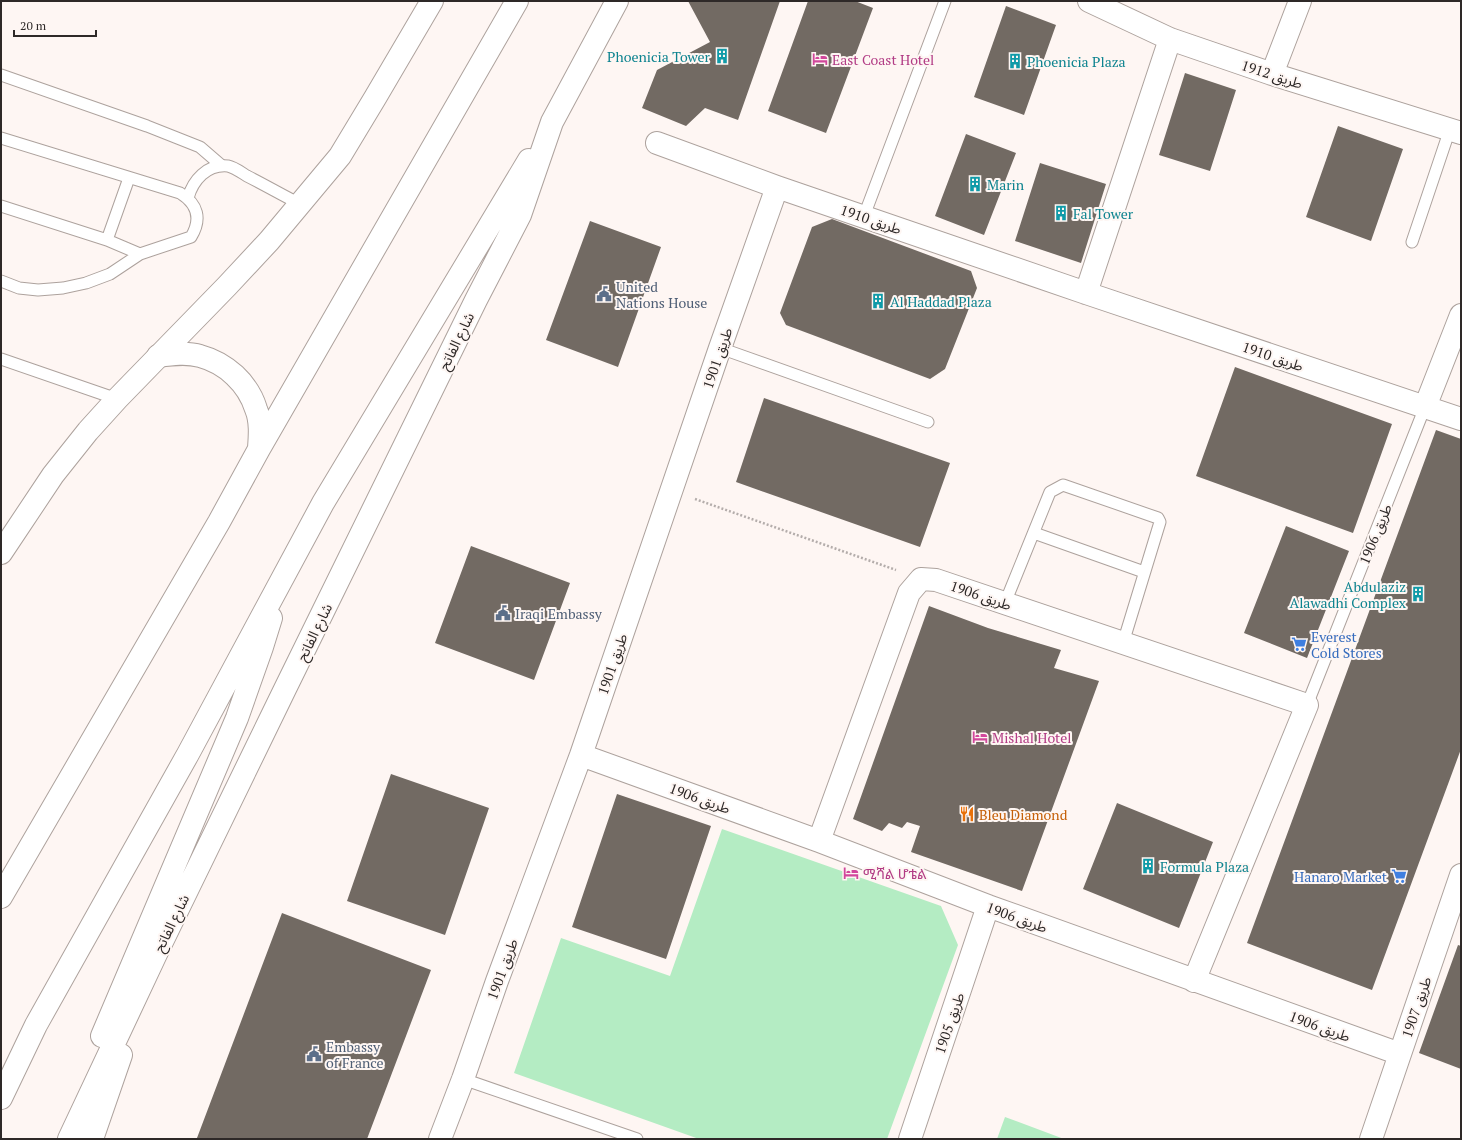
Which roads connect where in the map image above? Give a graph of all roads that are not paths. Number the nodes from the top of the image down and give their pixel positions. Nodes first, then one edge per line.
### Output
1 (432, 1) edge
2 (517, 1) edge
3 (617, 1) edge
4 (945, 1) edge
5 (1089, 1) edge
6 (1300, 1) edge
7 (1170, 39) junction
8 (1272, 74) junction
9 (1, 75) edge
10 (552, 122) junction
11 (1456, 131) edge
12 (1, 138) edge
13 (657, 142) dead end
14 (222, 166) junction
15 (129, 178) junction
16 (777, 187) junction
17 (188, 198) junction
18 (300, 204) junction
19 (1, 206) edge
20 (864, 216) junction
21 (107, 240) junction
22 (1412, 242) dead end
23 (140, 254) junction
24 (1, 281) edge
25 (1086, 293) junction
26 (1461, 315) edge
27 (720, 348) junction
28 (158, 356) junction
29 (1, 359) edge
30 (117, 398) junction
31 (1425, 407) junction
32 (1461, 419) edge
33 (928, 422) dead end
34 (259, 449) junction
35 (1034, 533) junction
36 (1, 554) edge
37 (1144, 572) junction
38 (284, 575) junction
39 (1004, 603) junction
40 (1123, 643) junction
41 (1307, 705) junction
42 (581, 755) junction
43 (819, 841) junction
44 (1461, 875) edge
45 (1, 897) edge
46 (988, 906) junction
47 (156, 954) junction
48 (1194, 981) junction
49 (1400, 1054) junction
50 (463, 1079) junction
51 (1, 1098) edge
52 (60, 1139) edge
53 (68, 1139) edge
54 (92, 1139) edge
55 (440, 1139) edge
56 (637, 1139) edge
57 (910, 1139) edge
58 (1371, 1139) edge

1 - 18 street
2 - 34 street
3 - 10 street, شارع الفاتح
4 - 20 lane
5 - 7 street, طريق 1912
6 - 8 street
7 - 8 street, طريق 1912
7 - 25 street
8 - 11 street, طريق 1912
9 - 14 lane
10 - 38 street, شارع الفاتح
10 - 47 street, شارع الفاتح
11 - 22 lane
12 - 15 lane
13 - 16 street, طريق 1910
14 - 17 lane
14 - 18 lane
15 - 17 lane
15 - 21 lane
16 - 20 street, طريق 1910
16 - 27 street, طريق 1901
17 - 23 lane
18 - 28 street
19 - 21 lane
20 - 25 street, طريق 1910
21 - 23 lane
23 - 24 lane
25 - 31 street, طريق 1910
26 - 31 street
27 - 33 lane
27 - 42 street, طريق 1901
28 - 30 street
28 - 34 street
29 - 30 lane
30 - 36 street
31 - 32 street, طريق 1910
31 - 41 lane, طريق 1906
34 - 45 street
35 - 37 lane
35 - 37 lane
35 - 39 lane
37 - 40 lane
38 - 51 street, شارع الفاتح
38 - 52 street
39 - 40 street, طريق 1906
39 - 43 street, طريق 1906
40 - 41 street, طريق 1906
41 - 48 street, طريق 1906
42 - 43 street, طريق 1906
42 - 50 street, طريق 1901
43 - 46 street, طريق 1906
44 - 49 street, طريق 1907
46 - 48 street, طريق 1906
46 - 57 street, طريق 1905
47 - 53 street, شارع الفاتح
47 - 54 street
48 - 49 street, طريق 1906
49 - 58 street, طريق 1907
50 - 55 street, طريق 1901
50 - 56 lane

